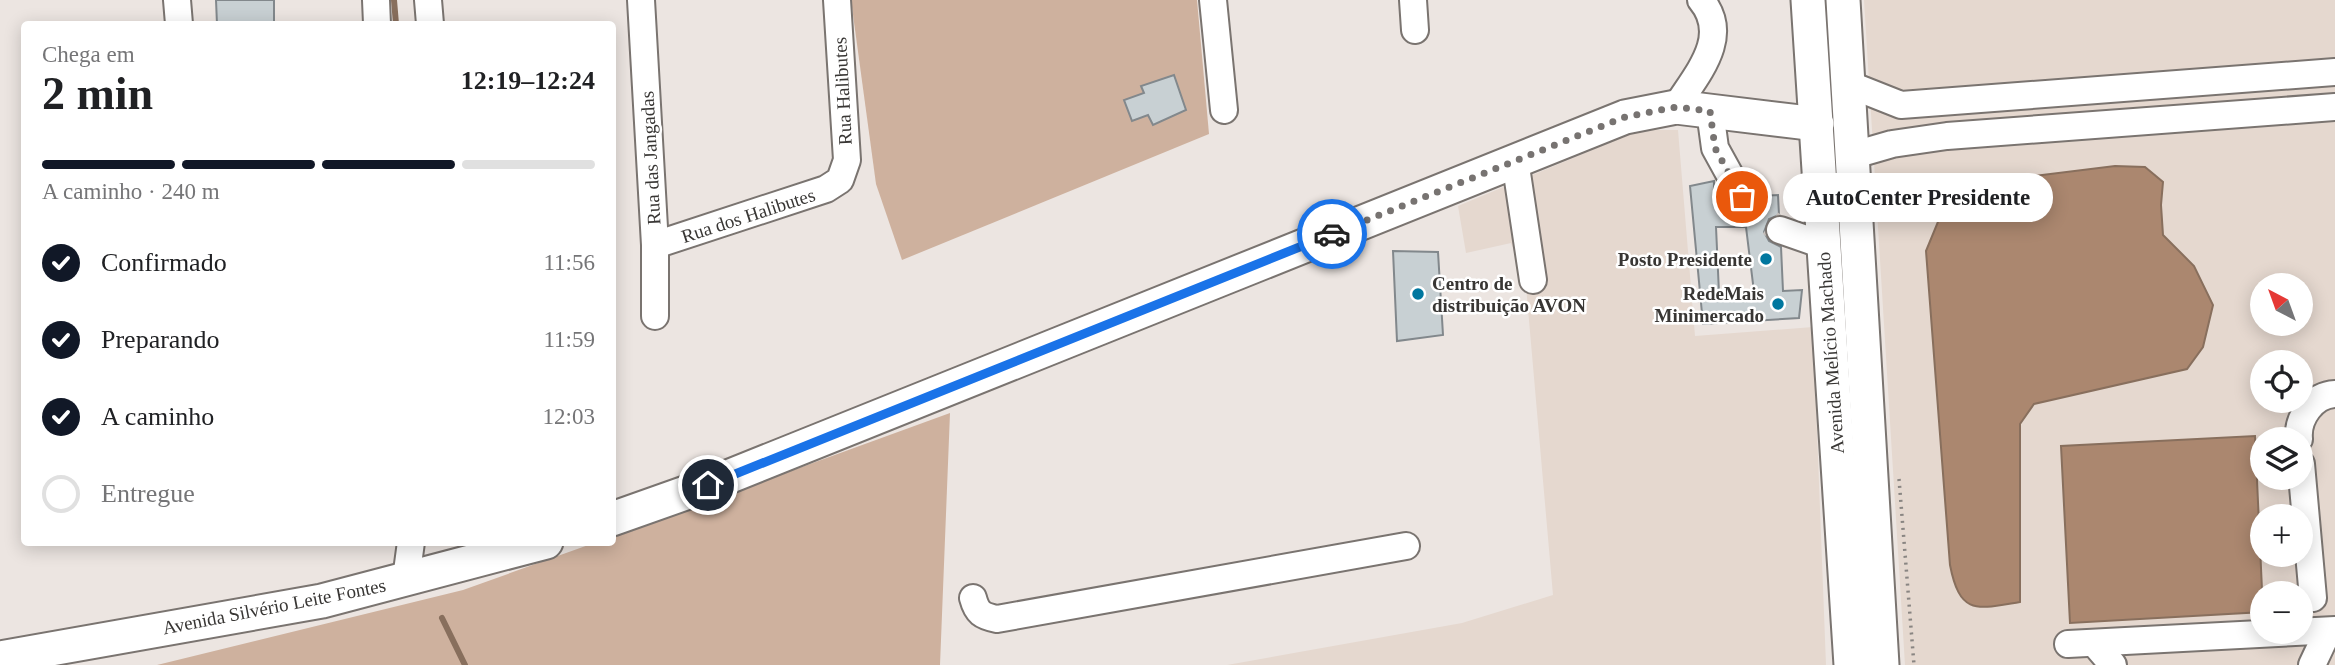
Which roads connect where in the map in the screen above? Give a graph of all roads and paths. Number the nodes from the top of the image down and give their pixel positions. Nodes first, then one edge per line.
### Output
1 (177, 0) edge
2 (376, 0) edge
3 (428, 0) edge
4 (641, 0) edge
5 (837, 0) edge
6 (1213, 0) edge
7 (1413, 0) edge
8 (1701, 0) edge
9 (1800, 0) edge
10 (1808, 0) edge
11 (1843, 0) edge
12 (179, 21) edge
13 (377, 21) edge
14 (430, 21) edge
15 (1415, 30) dead end
16 (1810, 51) junction
17 (2335, 72) edge
18 (1848, 84) junction
19 (1676, 107) junction
20 (2335, 107) edge
21 (1224, 110) dead end
22 (1710, 111) junction
23 (1818, 124) junction
24 (1854, 155) junction
25 (1515, 160) junction
26 (840, 180) joint
27 (1742, 197) tunnel mouth
28 (1780, 230) tunnel mouth
29 (655, 245) junction
30 (1823, 245) junction
31 (1533, 280) dead end
32 (655, 316) dead end
33 (2335, 394) edge
34 (2299, 427) edge
35 (2303, 490) edge
36 (616, 518) edge
37 (410, 546) edge
38 (515, 546) edge
39 (1406, 546) dead end
40 (491, 549) edge
41 (405, 579) junction
42 (2311, 581) edge
43 (973, 598) dead end
44 (2331, 631) edge
45 (0, 658) edge
46 (1851, 665) edge
47 (1882, 665) edge
48 (2113, 665) edge
49 (2312, 665) edge

1 - 12 street
2 - 13 street
3 - 14 street
4 - 29 street, Rua das Jangadas
5 - 26 street, Rua Halibutes
6 - 21 street
7 - 15 street
8 - 19 street
9 - 16 street
10 - 16 main road, Avenida Melício Machado
11 - 18 main road, Avenida Melício Machado
16 - 23 main road, Avenida Melício Machado
17 - 18 street
18 - 24 main road, Avenida Melício Machado
19 - 22 main road
19 - 25 main road
20 - 24 street
22 - 23 main road
22 - 27 street
23 - 30 main road, Avenida Melício Machado
24 - 47 main road, Avenida Melício Machado
25 - 31 street
25 - 36 main road
26 - 29 street, Rua dos Halibutes
28 - 30 street
29 - 32 street, Rua das Jangadas
30 - 46 main road, Avenida Melício Machado
33 - 34 street
35 - 42 street
37 - 41 street
38 - 40 main road, Avenida Silvério Leite Fontes
39 - 43 street
40 - 41 main road, Avenida Silvério Leite Fontes
41 - 45 main road, Avenida Silvério Leite Fontes
44 - 48 street
44 - 49 street

